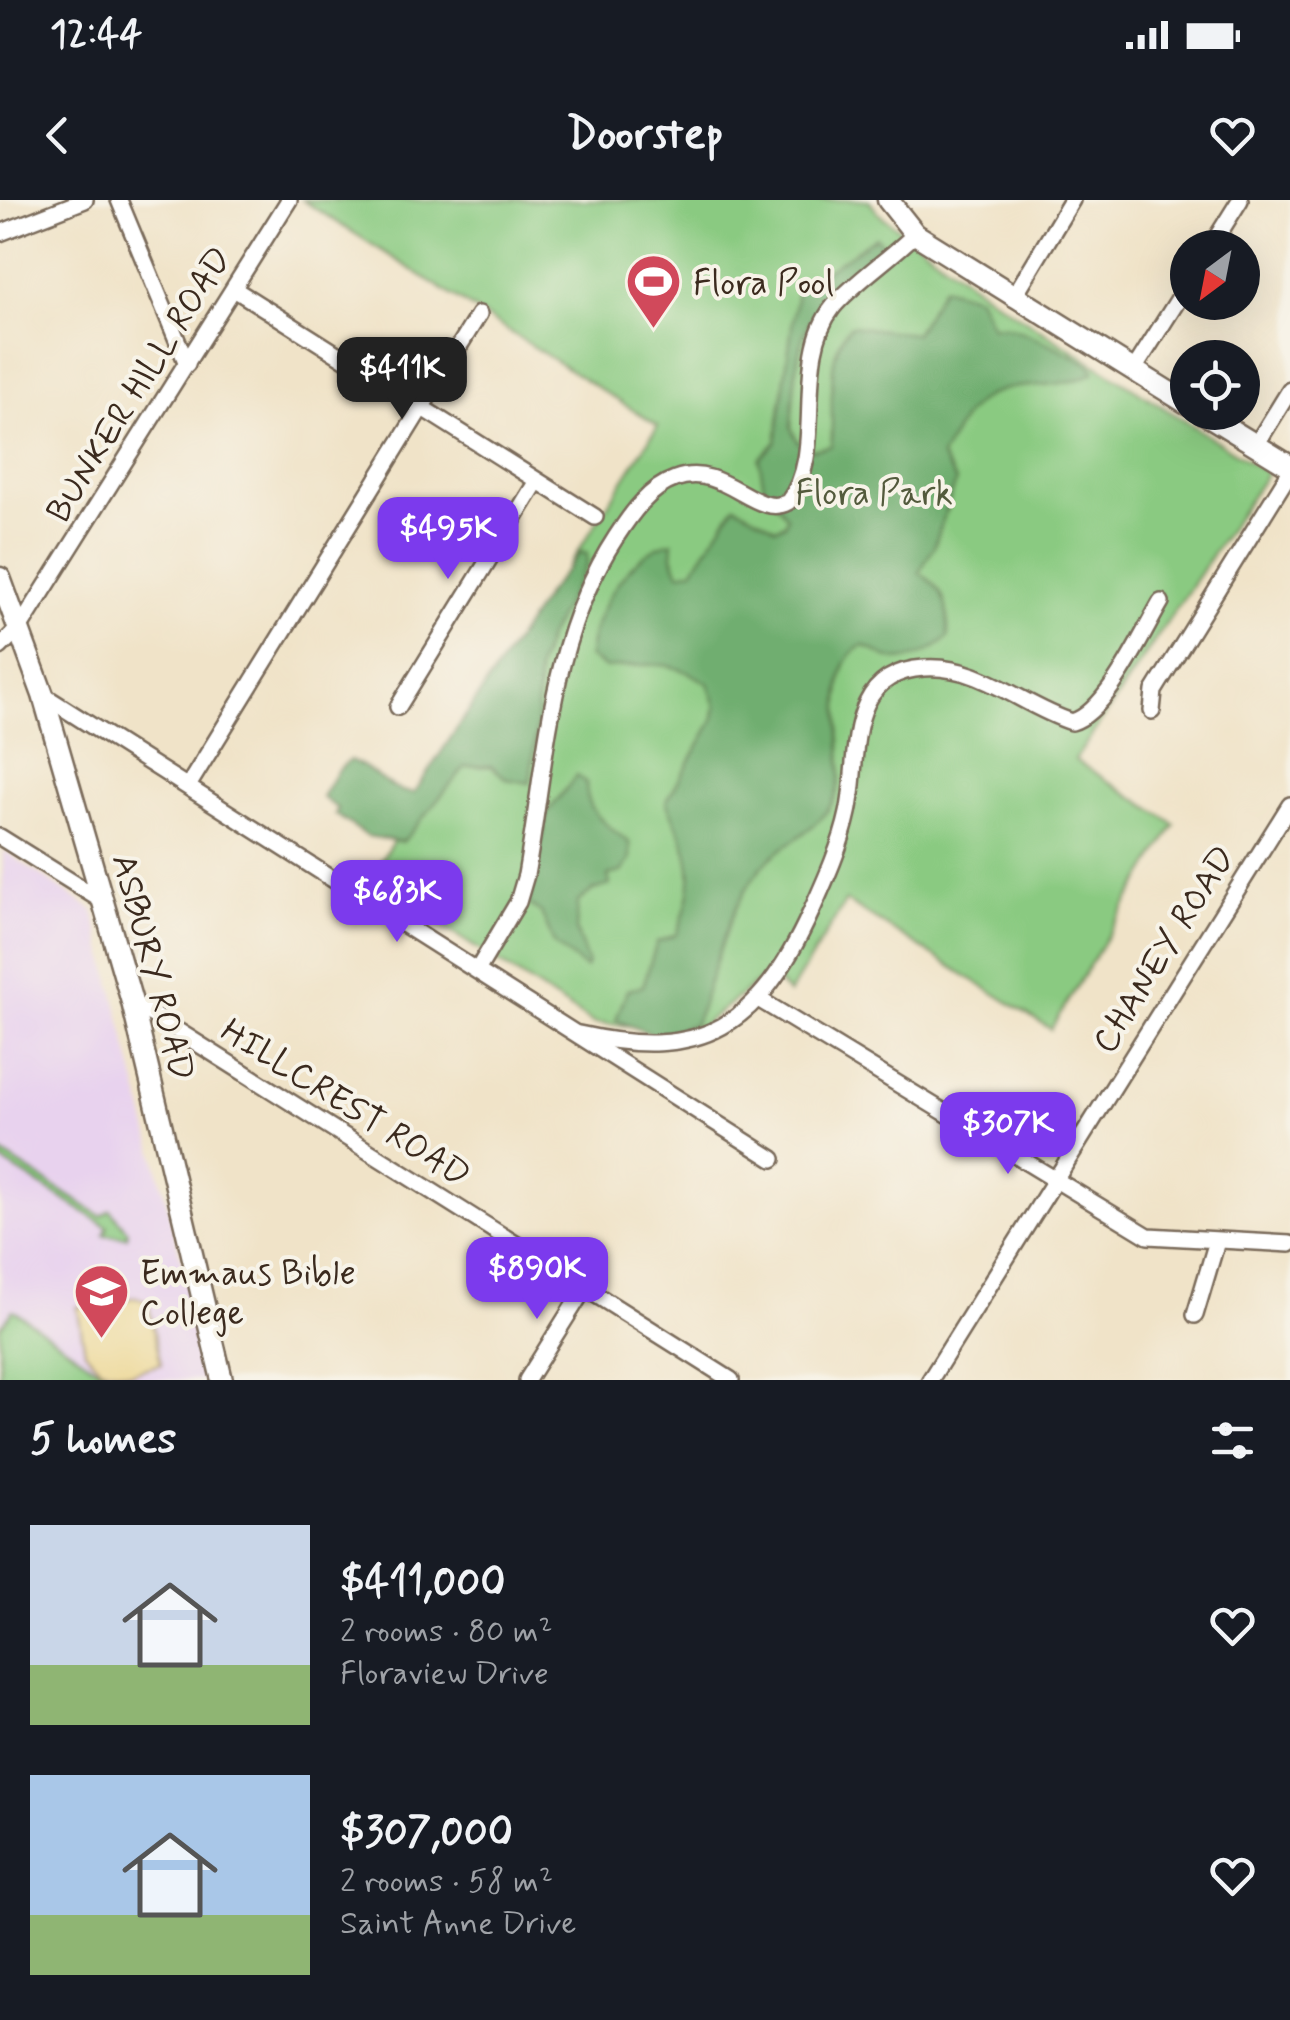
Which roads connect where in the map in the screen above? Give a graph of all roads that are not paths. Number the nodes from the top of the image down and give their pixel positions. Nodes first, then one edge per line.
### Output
1 (84, 200) edge
2 (119, 200) edge
3 (288, 200) edge
4 (1072, 200) edge
5 (1240, 200) edge
6 (898, 203) edge
7 (1221, 230) edge
8 (0, 234) edge
9 (915, 234) junction
10 (234, 289) junction
11 (1012, 298) junction
12 (1170, 313) edge
13 (479, 314) dead end
14 (187, 364) junction
15 (1134, 372) junction
16 (1290, 390) edge
17 (1170, 393) edge
18 (421, 408) junction
19 (1231, 430) edge
20 (1256, 445) junction
21 (1290, 469) edge
22 (537, 481) junction
23 (595, 517) dead end
24 (0, 578) edge
25 (1162, 602) dead end
26 (20, 626) junction
27 (0, 647) edge
28 (43, 695) junction
29 (398, 707) dead end
30 (1152, 711) dead end
31 (188, 786) junction
32 (1290, 805) edge
33 (0, 837) edge
34 (104, 902) junction
35 (478, 970) junction
36 (760, 1000) junction
37 (132, 1002) junction
38 (578, 1034) junction
39 (772, 1159) dead end
40 (1054, 1178) junction
41 (1217, 1240) junction
42 (1290, 1244) edge
43 (584, 1289) junction
44 (1195, 1315) dead end
45 (222, 1380) edge
46 (527, 1380) edge
47 (730, 1380) edge
48 (930, 1380) edge

1 - 8 street
2 - 14 street
3 - 10 street, BUNKER HILL ROAD
4 - 11 street
5 - 7 street
6 - 9 main road
9 - 11 main road
9 - 35 street
10 - 14 street, BUNKER HILL ROAD
10 - 18 street
11 - 15 main road
12 - 15 street
13 - 18 street
14 - 26 street, BUNKER HILL ROAD
15 - 17 main road
16 - 20 street
18 - 22 street
18 - 31 street
19 - 20 main road
20 - 21 main road
21 - 30 street
22 - 23 street
22 - 29 street
24 - 26 main road, ASBURY ROAD
25 - 36 street
26 - 27 street, BUNKER HILL ROAD
26 - 28 main road, ASBURY ROAD
28 - 31 street
28 - 34 main road, ASBURY ROAD
31 - 35 street
32 - 40 street, CHANEY ROAD
33 - 34 street
34 - 37 main road, ASBURY ROAD
35 - 38 street
36 - 38 street
36 - 40 street
37 - 43 street, HILLCREST ROAD
37 - 45 main road, ASBURY ROAD
38 - 39 street
40 - 41 street
40 - 48 street, CHANEY ROAD
41 - 42 street
41 - 44 street
43 - 46 street
43 - 47 street, HILLCREST ROAD

